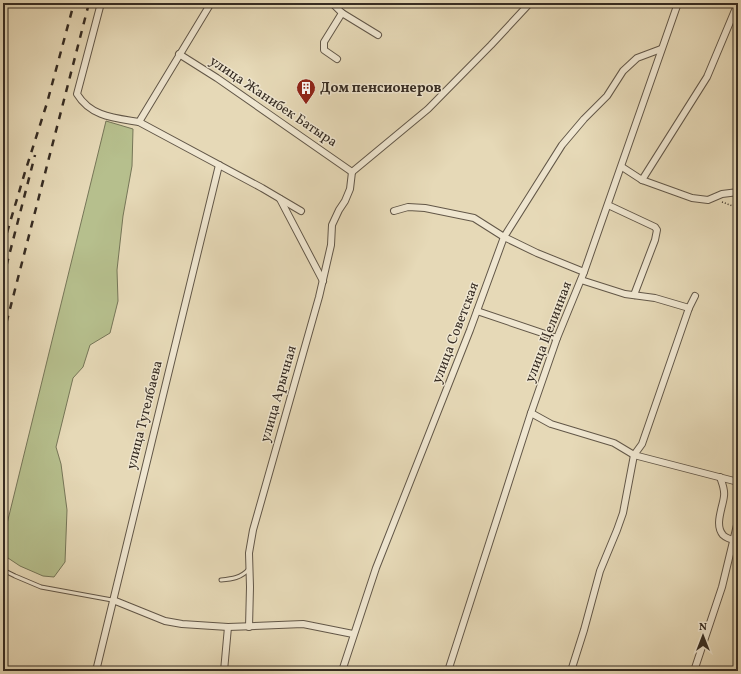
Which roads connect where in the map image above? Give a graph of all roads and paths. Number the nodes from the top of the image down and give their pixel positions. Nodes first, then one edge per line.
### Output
1 (101, 3) edge
2 (211, 3) edge
3 (332, 3) edge
4 (530, 3) edge
5 (678, 3) edge
6 (738, 3) edge
7 (342, 13) junction
8 (378, 35) dead end
9 (661, 49) junction
10 (178, 54) junction
11 (337, 59) dead end
12 (139, 122) junction
13 (219, 165) junction
14 (622, 167) junction
15 (352, 172) junction
16 (642, 180) junction
17 (738, 192) edge
18 (279, 198) junction
19 (713, 198) junction
20 (608, 205) junction
21 (738, 208) edge
22 (301, 211) dead end
23 (394, 211) dead end
24 (504, 237) junction
25 (584, 272) junction
26 (581, 280) junction
27 (323, 281) junction
28 (634, 295) junction
29 (695, 296) dead end
30 (689, 308) junction
31 (477, 311) junction
32 (557, 338) junction
33 (531, 413) junction
34 (634, 455) junction
35 (720, 478) junction
36 (738, 482) edge
37 (738, 521) edge
38 (736, 540) edge
39 (250, 566) junction
40 (3, 570) edge
41 (220, 580) dead end
42 (112, 600) junction
43 (249, 626) junction
44 (228, 627) junction
45 (353, 634) junction
46 (96, 671) edge
47 (224, 671) edge
48 (342, 671) edge
49 (448, 671) edge
50 (570, 671) edge
51 (695, 671) edge

1 - 12 street
2 - 10 street
3 - 7 street
4 - 15 street
5 - 9 street, улица Целинная
6 - 16 street
7 - 8 street
7 - 11 street
9 - 14 street, улица Целинная
9 - 24 street, улица Советская
10 - 12 street
10 - 15 street, улица Жанибек Батыра
12 - 13 street
13 - 18 street
13 - 42 street, улица Тугелбаева
14 - 16 street
14 - 20 street, улица Целинная
15 - 27 street, улица Арычная
16 - 19 street
17 - 19 street
18 - 22 street
18 - 27 street
19 - 21 path
20 - 25 street, улица Целинная
20 - 28 street
23 - 24 street
24 - 25 street
24 - 31 street, улица Советская
25 - 26 street, улица Целинная
26 - 28 street
26 - 32 street, улица Целинная
27 - 39 street, улица Арычная
28 - 30 street
29 - 30 street
30 - 34 street
31 - 32 street
31 - 45 street, улица Советская
32 - 33 street, улица Целинная
33 - 34 street
33 - 49 street, улица Целинная
34 - 35 street
34 - 50 street
35 - 36 street
35 - 38 street
37 - 38 street
38 - 51 street
39 - 41 lane
39 - 43 street, улица Арычная
40 - 42 lane
42 - 44 street
42 - 46 street, улица Тугелбаева
43 - 44 street
43 - 45 street
44 - 47 street
45 - 48 street, улица Советская

